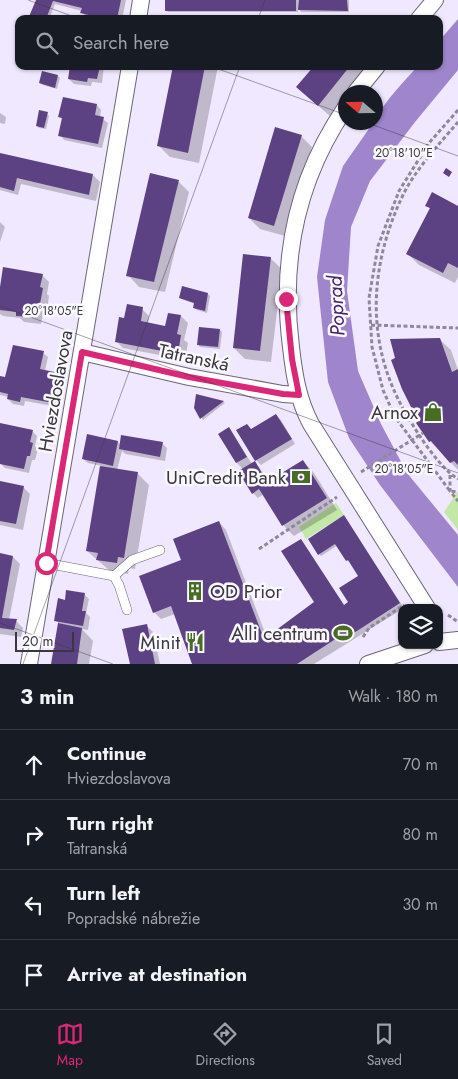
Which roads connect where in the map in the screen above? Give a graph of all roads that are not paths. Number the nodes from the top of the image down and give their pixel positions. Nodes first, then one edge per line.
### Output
1 (141, 0) edge
2 (435, 0) edge
3 (139, 15) edge
4 (422, 15) edge
5 (129, 70) edge
6 (374, 70) edge
7 (362, 85) edge
8 (338, 118) edge
9 (82, 352) junction
10 (299, 395) junction
11 (160, 550) dead end
12 (46, 563) junction
13 (114, 576) junction
14 (424, 604) edge
15 (127, 610) dead end
16 (413, 649) edge
17 (29, 664) edge
18 (368, 664) edge

1 - 3 street
2 - 4 street
5 - 9 street, Hviezdoslavova
6 - 7 street
8 - 10 street
9 - 10 street, Tatranská
9 - 12 street, Hviezdoslavova
10 - 14 street
11 - 13 lane
12 - 13 lane
12 - 17 street, Hviezdoslavova
13 - 15 lane
16 - 18 street

